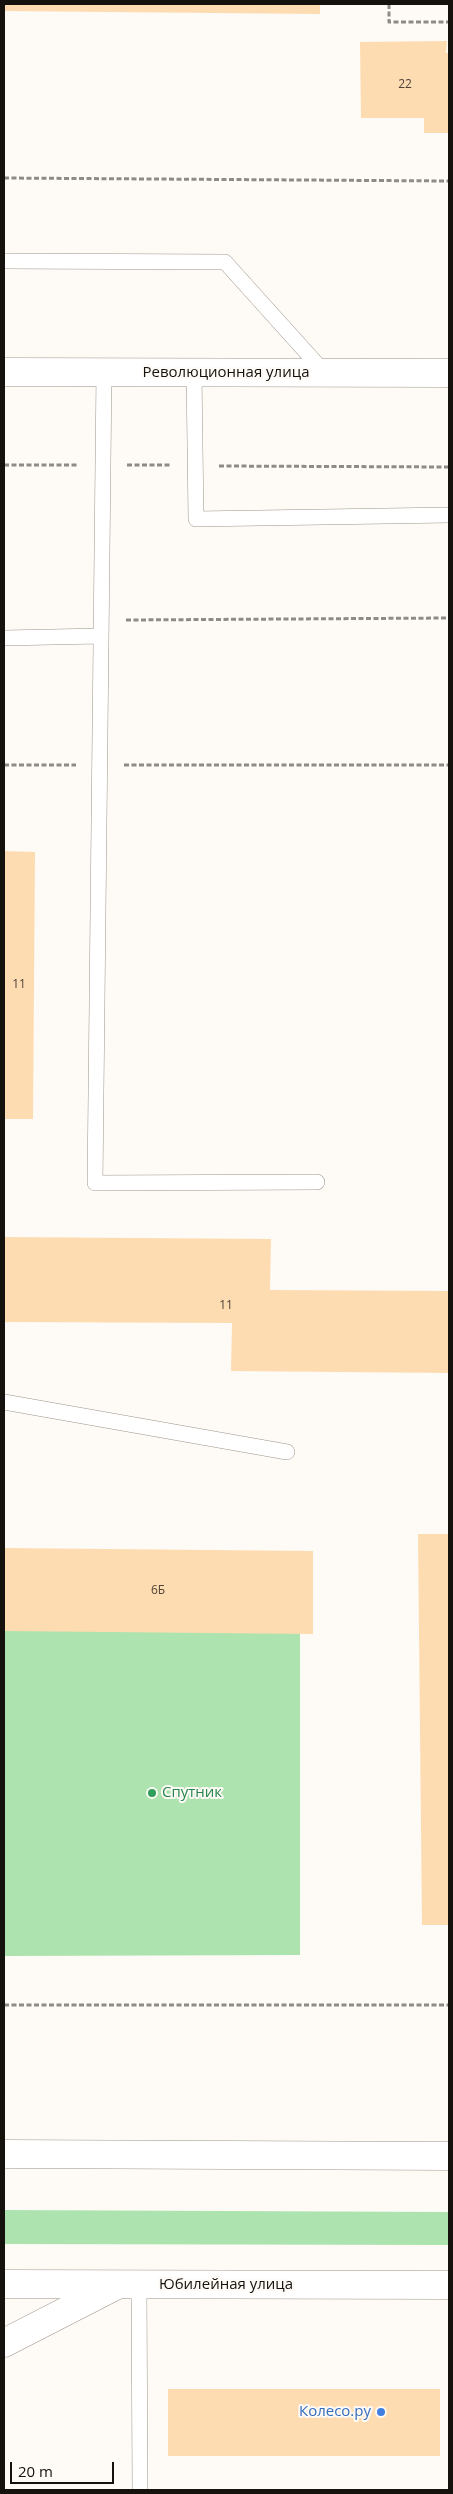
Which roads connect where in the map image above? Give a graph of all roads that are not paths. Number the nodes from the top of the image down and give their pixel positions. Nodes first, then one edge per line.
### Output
1 (4, 261) edge
2 (4, 372) edge
3 (104, 373) junction
4 (194, 373) junction
5 (325, 373) junction
6 (449, 373) edge
7 (449, 515) edge
8 (100, 636) junction
9 (4, 638) edge
10 (317, 1182) dead end
11 (4, 1402) edge
12 (287, 1452) dead end
13 (4, 2154) edge
14 (449, 2156) edge
15 (4, 2284) edge
16 (128, 2285) junction
17 (449, 2285) edge
18 (4, 2343) edge
19 (140, 2490) edge

1 - 5 lane
2 - 3 main road, Революционная улица
3 - 4 main road, Революционная улица
3 - 8 lane
4 - 5 main road, Революционная улица
4 - 7 lane
5 - 6 main road, Революционная улица
8 - 9 lane
8 - 10 lane
11 - 12 lane
13 - 14 main road
15 - 16 main road, Юбилейная улица
16 - 17 main road, Юбилейная улица
16 - 18 main road
16 - 19 lane

